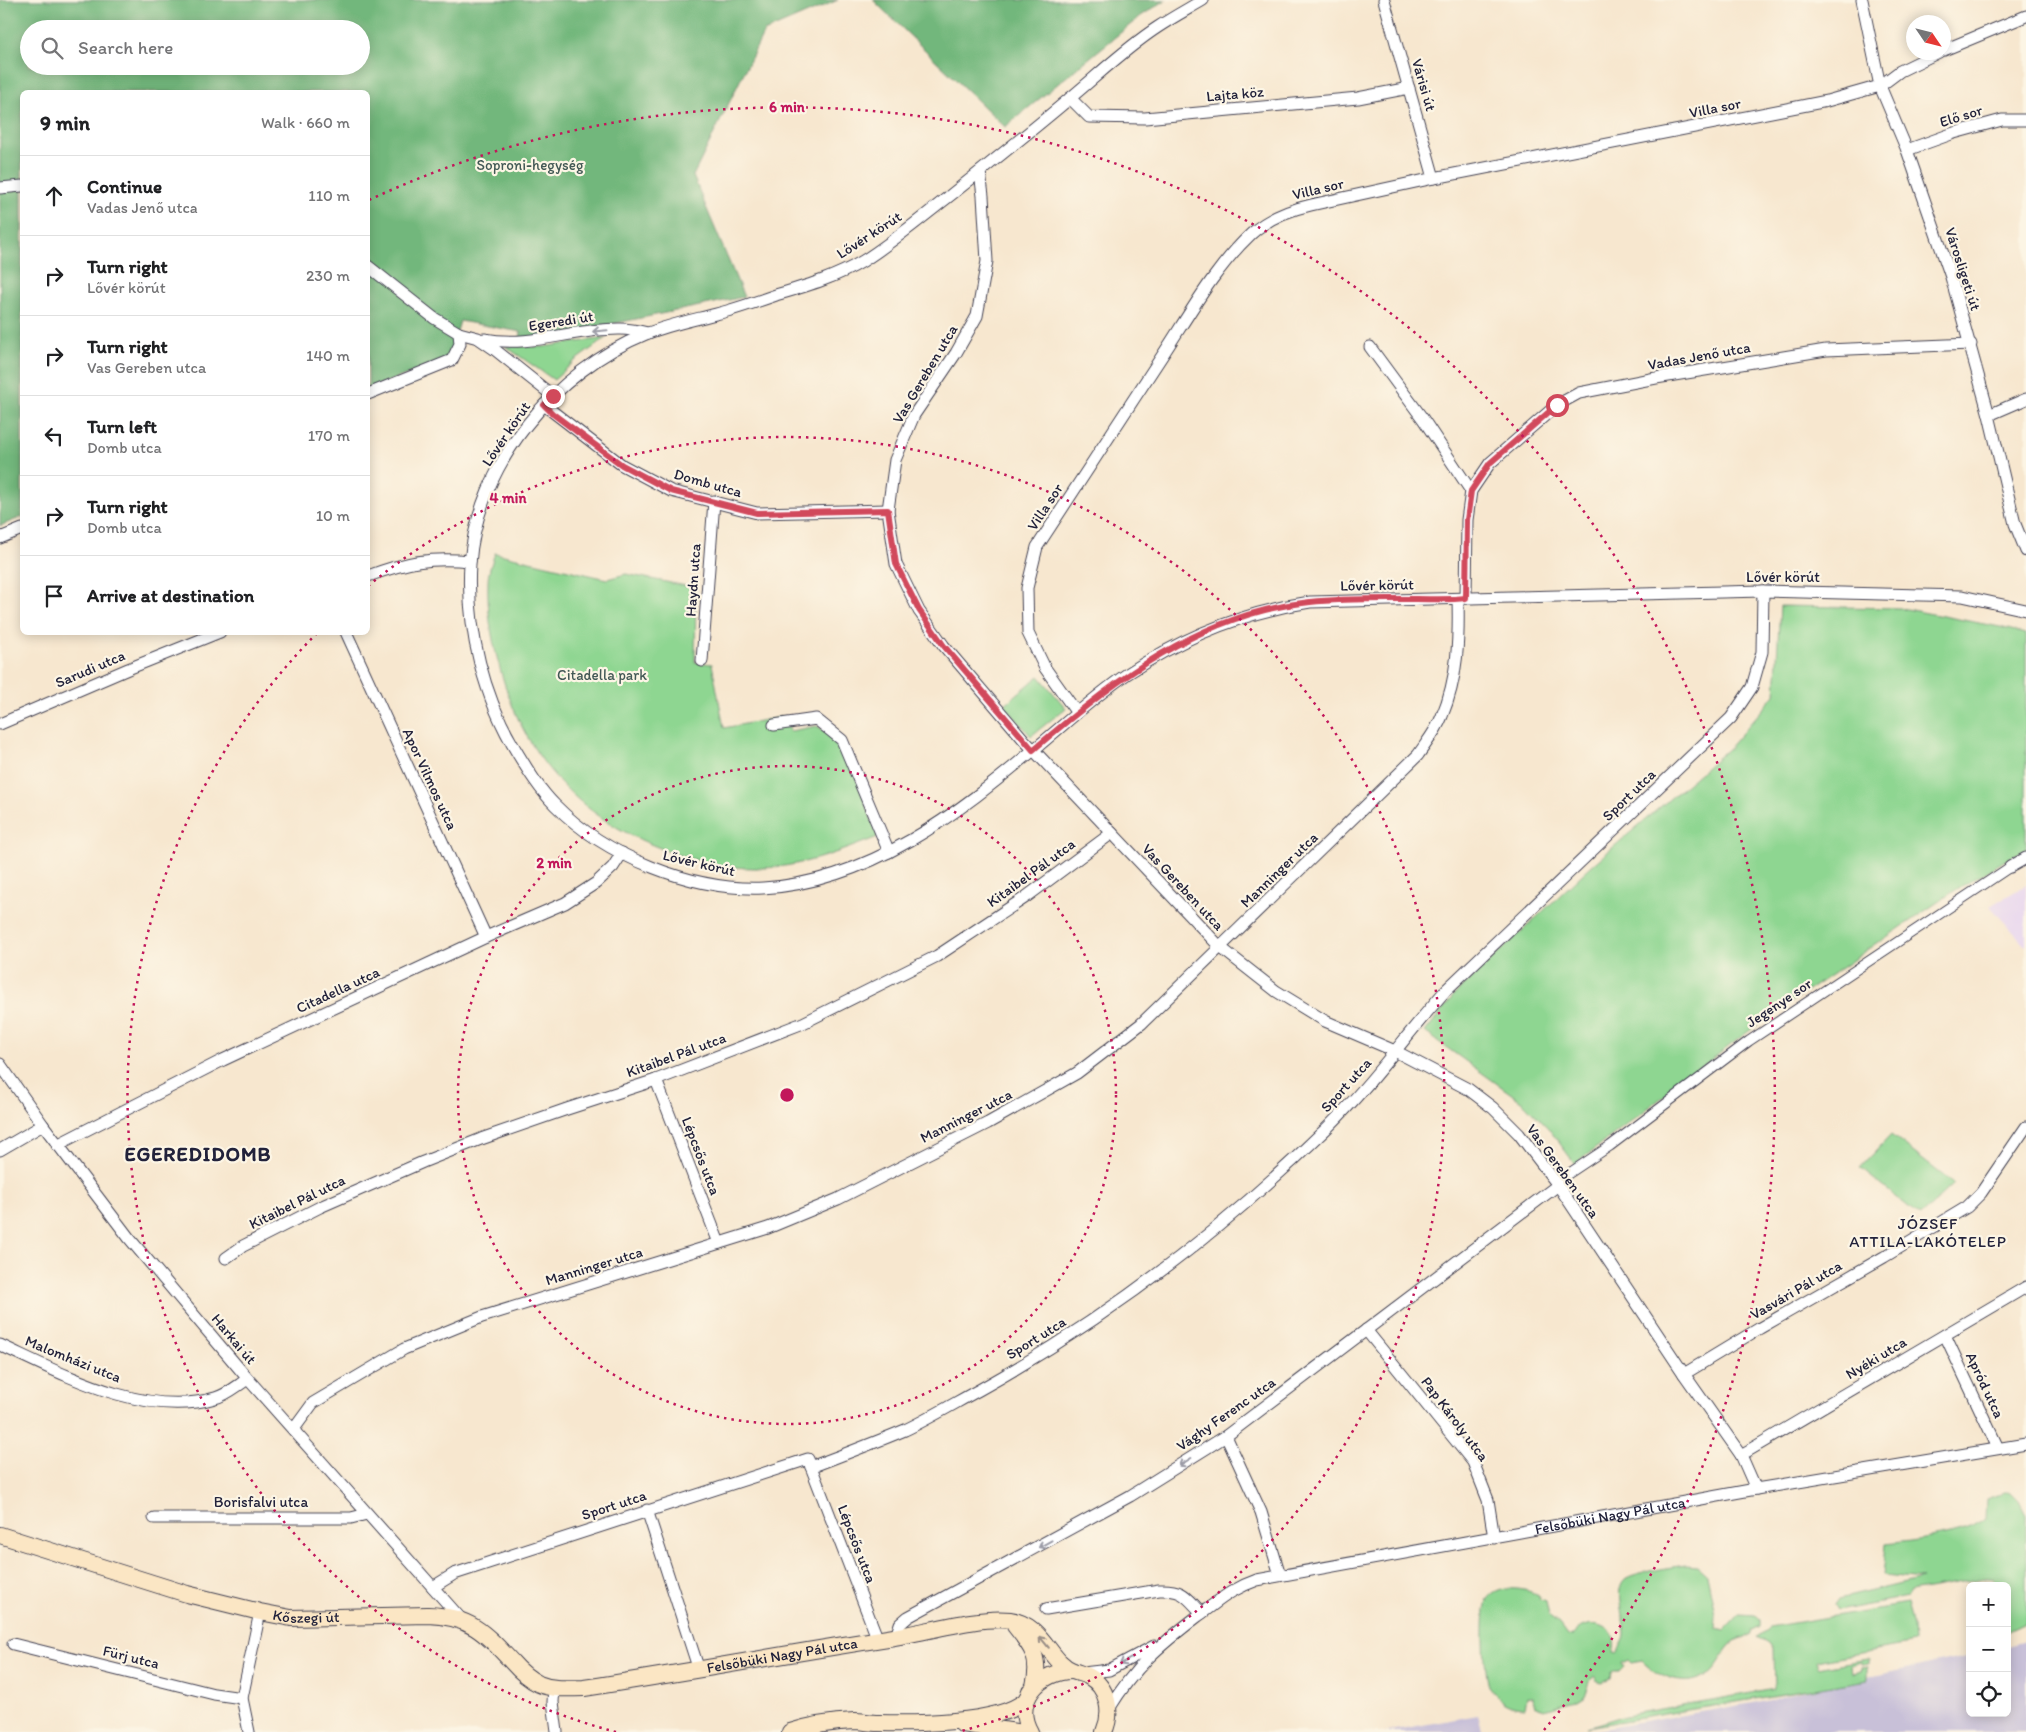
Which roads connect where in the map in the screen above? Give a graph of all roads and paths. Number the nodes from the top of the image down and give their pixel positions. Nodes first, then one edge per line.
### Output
1 (1203, 0) edge
2 (1384, 0) edge
3 (1862, 0) edge
4 (2026, 16) edge
5 (1951, 47) edge
6 (1923, 60) edge
7 (1880, 86) junction
8 (1409, 88) junction
9 (1070, 98) junction
10 (2026, 120) edge
11 (1907, 150) junction
12 (980, 172) junction
13 (1434, 178) junction
14 (20, 186) edge
15 (0, 188) edge
16 (370, 268) edge
17 (459, 333) junction
18 (648, 333) junction
19 (478, 338) junction
20 (1971, 344) junction
21 (1370, 347) dead end
22 (370, 393) edge
23 (553, 396) junction
24 (2026, 399) edge
25 (544, 405) junction
26 (1989, 415) junction
27 (1471, 491) junction
28 (714, 501) junction
29 (888, 510) junction
30 (20, 530) edge
31 (0, 538) edge
32 (2026, 551) edge
33 (470, 561) junction
34 (370, 575) edge
35 (1763, 591) junction
36 (1462, 598) junction
37 (2026, 610) edge
38 (213, 635) edge
39 (347, 635) edge
40 (702, 661) dead end
41 (1077, 713) junction
42 (0, 724) edge
43 (774, 725) dead end
44 (1033, 750) junction
45 (1112, 833) junction
46 (889, 852) junction
47 (622, 853) junction
48 (2026, 858) edge
49 (2010, 867) joint
50 (486, 937) junction
51 (1220, 947) junction
52 (1395, 1051) junction
53 (0, 1064) edge
54 (656, 1080) junction
55 (43, 1125) junction
56 (2026, 1127) edge
57 (57, 1145) junction
58 (0, 1150) edge
59 (1557, 1184) junction
60 (718, 1243) junction
61 (226, 1258) dead end
62 (2026, 1287) edge
63 (1366, 1330) junction
64 (1945, 1335) junction
65 (0, 1345) edge
66 (1684, 1374) junction
67 (248, 1379) junction
68 (294, 1429) junction
69 (1226, 1436) junction
70 (2026, 1444) edge
71 (1998, 1448) junction
72 (1741, 1455) junction
73 (809, 1463) junction
74 (1756, 1488) junction
75 (647, 1510) junction
76 (367, 1514) junction
77 (154, 1518) dead end
78 (0, 1535) edge
79 (1494, 1538) junction
80 (1280, 1575) junction
81 (433, 1587) junction
82 (1046, 1609) dead end
83 (260, 1612) junction
84 (1202, 1613) junction
85 (462, 1620) junction
86 (1010, 1620) junction
87 (896, 1637) junction
88 (1168, 1638) junction
89 (878, 1640) junction
90 (13, 1644) dead end
91 (699, 1670) junction
92 (1076, 1672) junction
93 (554, 1688) junction
94 (1032, 1689) junction
95 (242, 1698) junction
96 (1109, 1709) junction
97 (942, 1721) junction
98 (249, 1732) edge
99 (557, 1732) edge
100 (790, 1732) edge
101 (1016, 1732) edge
102 (1030, 1732) edge
103 (1104, 1732) edge

1 - 9 street, Lővér körút
2 - 8 street, Várisi út
3 - 7 street, Városligeti út
4 - 5 street
6 - 7 street, Villa sor
7 - 11 street, Városligeti út
7 - 13 street, Villa sor
8 - 9 street, Lajta köz
8 - 13 street, Várisi út
9 - 12 street, Lővér körút
10 - 11 street, Elő sor
11 - 20 street, Városligeti út
12 - 18 street, Lővér körút
12 - 29 street, Vas Gereben utca
13 - 41 street, Villa sor
14 - 15 street
16 - 17 street, Egeredi út
17 - 19 street, Egeredi út
17 - 22 street
18 -> 19 street, Egeredi út
18 - 23 street, Lővér körút
19 - 23 street, Egeredi út
20 - 26 street, Városligeti út
20 - 27 street, Vadas Jenő utca
21 - 27 street
23 - 25 street, Lővér körút
24 - 26 street
25 - 28 street, Domb utca
25 - 33 street, Lővér körút
26 - 32 street, Városligeti út
27 - 36 street, Vadas Jenő utca
28 - 29 street, Domb utca
28 - 40 street, Haydn utca
29 - 44 street, Vas Gereben utca
30 - 31 street
33 - 34 street
33 - 47 street, Lővér körút
35 - 36 street, Lővér körút
35 - 37 street, Lővér körút
35 - 52 street, Sport utca
36 - 41 street, Lővér körút
36 - 51 street, Manninger utca
38 - 42 street, Sarudi utca
39 - 50 street, Apor Vilmos utca
41 - 44 street, Lővér körút
43 - 46 street
44 - 45 street, Vas Gereben utca
44 - 46 street, Lővér körút
45 - 51 street, Vas Gereben utca
45 - 54 street, Kitaibel Pál utca
46 - 47 street, Lővér körút
47 - 50 street, Citadella utca
48 - 49 street, Jegenye sor
49 - 59 street, Jegenye sor
50 - 57 street, Citadella utca
51 - 52 street, Vas Gereben utca
51 - 60 street, Manninger utca
52 - 59 street, Vas Gereben utca
52 - 73 street, Sport utca
53 - 55 street, Harkai út
54 - 60 street, Lépcsős utca
54 - 61 street, Kitaibel Pál utca
55 - 57 street, Harkai út
55 - 58 street
56 - 66 street, Vasvári Pál utca
57 - 67 street, Harkai út
59 - 63 street, Vághy Ferenc utca
59 - 66 street, Vas Gereben utca
60 - 68 street, Manninger utca
62 - 64 street, Nyéki utca
63 - 69 street, Vághy Ferenc utca
63 - 79 street, Pap Károly utca
64 - 71 street, Apród utca
64 - 72 street, Nyéki utca
65 - 67 street, Malomházi utca
66 - 72 street, Vas Gereben utca
67 - 68 street, Harkai út
68 - 76 street, Harkai út
69 - 80 street
69 -> 87 street, Vághy Ferenc utca
70 - 71 street, Felsőbüki Nagy Pál utca
71 - 74 street, Felsőbüki Nagy Pál utca
72 - 74 street, Vas Gereben utca
73 - 75 street, Sport utca
73 - 89 street, Lépcsős utca
74 - 79 street, Felsőbüki Nagy Pál utca
75 - 81 street, Sport utca
75 - 91 street
76 - 77 street, Borisfalvi utca
76 - 81 street, Harkai út
78 - 83 main road, Kőszegi út
79 - 80 street, Felsőbüki Nagy Pál utca
80 - 84 street, Felsőbüki Nagy Pál utca
81 - 85 street, Harkai út
82 - 84 street
83 - 85 main road, Kőszegi út
83 - 95 street
84 - 88 street, Felsőbüki Nagy Pál utca
85 - 93 main road, Kőszegi út
86 - 87 main road, Felsőbüki Nagy Pál utca
92 -> 86 main road, Felsőbüki Nagy Pál utca
86 - 94 main road
87 - 89 main road, Felsőbüki Nagy Pál utca
88 -> 92 street
88 - 96 street
89 - 91 main road, Felsőbüki Nagy Pál utca
90 - 95 street, Fürj utca
91 - 93 main road, Felsőbüki Nagy Pál utca
92 - 94 main road
92 - 96 main road, Felsőbüki Nagy Pál utca
93 - 99 street
94 - 97 main road
94 - 102 main road
95 - 98 street
96 - 103 main road
97 - 100 main road
97 - 101 main road

